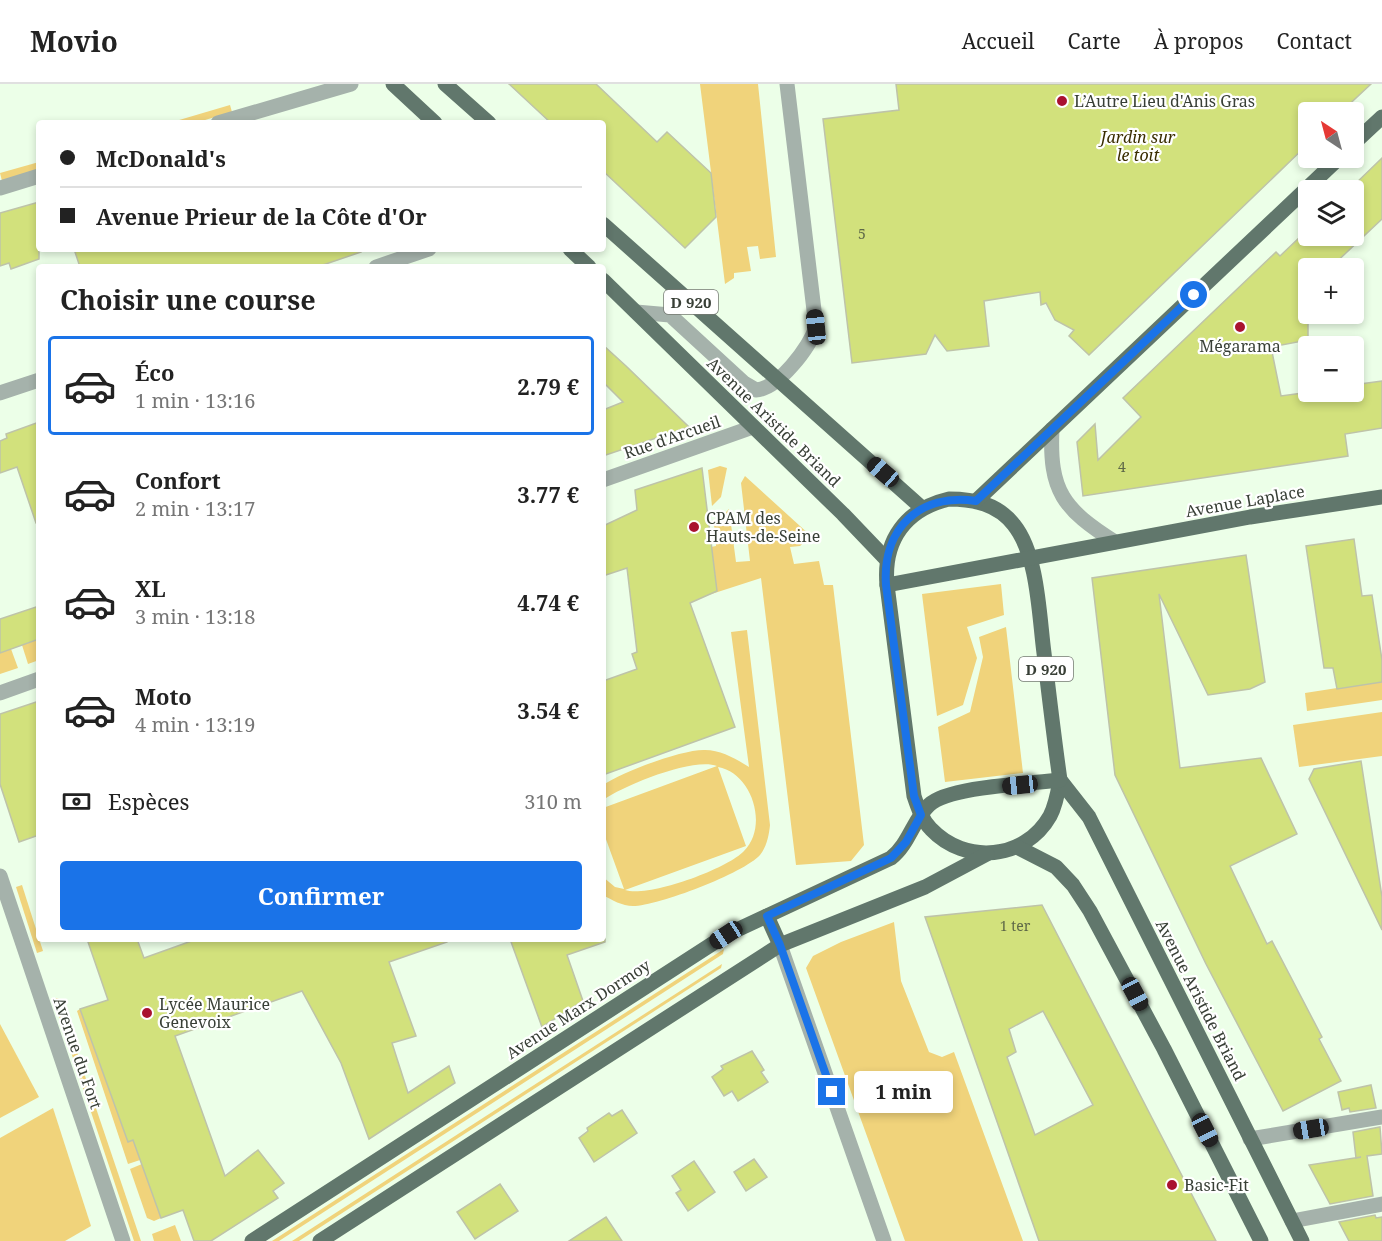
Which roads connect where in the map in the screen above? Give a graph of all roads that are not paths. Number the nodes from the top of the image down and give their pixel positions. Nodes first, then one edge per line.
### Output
1 (351, 84) edge
2 (393, 84) edge
3 (445, 84) edge
4 (787, 84) edge
5 (1382, 117) edge
6 (228, 120) edge
7 (432, 120) edge
8 (486, 120) edge
9 (1364, 134) edge
10 (1328, 168) edge
11 (36, 177) edge
12 (0, 188) edge
13 (606, 227) edge
14 (420, 252) edge
15 (573, 252) edge
16 (385, 264) edge
17 (586, 264) edge
18 (606, 283) edge
19 (636, 312) junction
20 (777, 380) junction
21 (36, 381) edge
22 (0, 393) edge
23 (753, 427) junction
24 (1052, 429) junction
25 (606, 479) edge
26 (1382, 497) edge
27 (976, 501) junction
28 (922, 508) junction
29 (1115, 542) junction
30 (1029, 558) junction
31 (886, 559) junction
32 (886, 585) junction
33 (36, 680) edge
34 (0, 693) edge
35 (1060, 780) junction
36 (921, 815) junction
37 (1017, 847) junction
38 (987, 854) junction
39 (0, 876) edge
40 (767, 916) junction
41 (780, 945) junction
42 (1382, 1117) edge
43 (1250, 1138) junction
44 (1382, 1204) edge
45 (1292, 1221) junction
46 (123, 1241) edge
47 (252, 1241) edge
48 (320, 1241) edge
49 (884, 1241) edge
50 (1261, 1241) edge
51 (1302, 1241) edge

1 - 6 street
2 - 7 main road
3 - 8 main road
4 - 20 street
5 - 9 main road
10 - 24 main road
11 - 12 street
13 - 20 main road, Avenue Aristide Briand / D 920
14 - 16 street
15 - 17 main road
18 - 19 main road, Avenue Aristide Briand / D 920
19 - 20 street, Avenue Aristide Briand
19 - 23 main road, Avenue Aristide Briand / D 920
20 - 28 main road, Avenue Aristide Briand / D 920
21 - 22 street
23 - 25 street, Rue d'Arcueil
23 - 31 main road, Avenue Aristide Briand / D 920
24 - 27 main road
24 - 29 street
26 - 29 main road, Avenue Laplace
27 - 28 main road, D 920
27 - 30 main road, D 920
28 - 31 main road, D 920
29 - 30 main road, Avenue Laplace
30 - 32 main road, Avenue Laplace
30 - 35 main road, D 920
31 - 32 main road, D 920
32 - 36 main road, D 920
33 - 34 street
35 - 36 main road
35 - 37 main road, D 920
35 - 43 main road, Avenue Aristide Briand
36 - 38 main road, D 920
36 - 40 main road, Avenue Marx Dormoy
37 - 38 main road, D 920
37 - 50 main road
38 - 41 main road
39 - 46 street, Avenue du Fort
40 - 41 main road
40 - 47 main road, Avenue Marx Dormoy
41 - 48 main road
41 - 49 street
42 - 43 street
43 - 45 main road, Avenue Aristide Briand
44 - 45 street
45 - 51 main road, Avenue Aristide Briand

